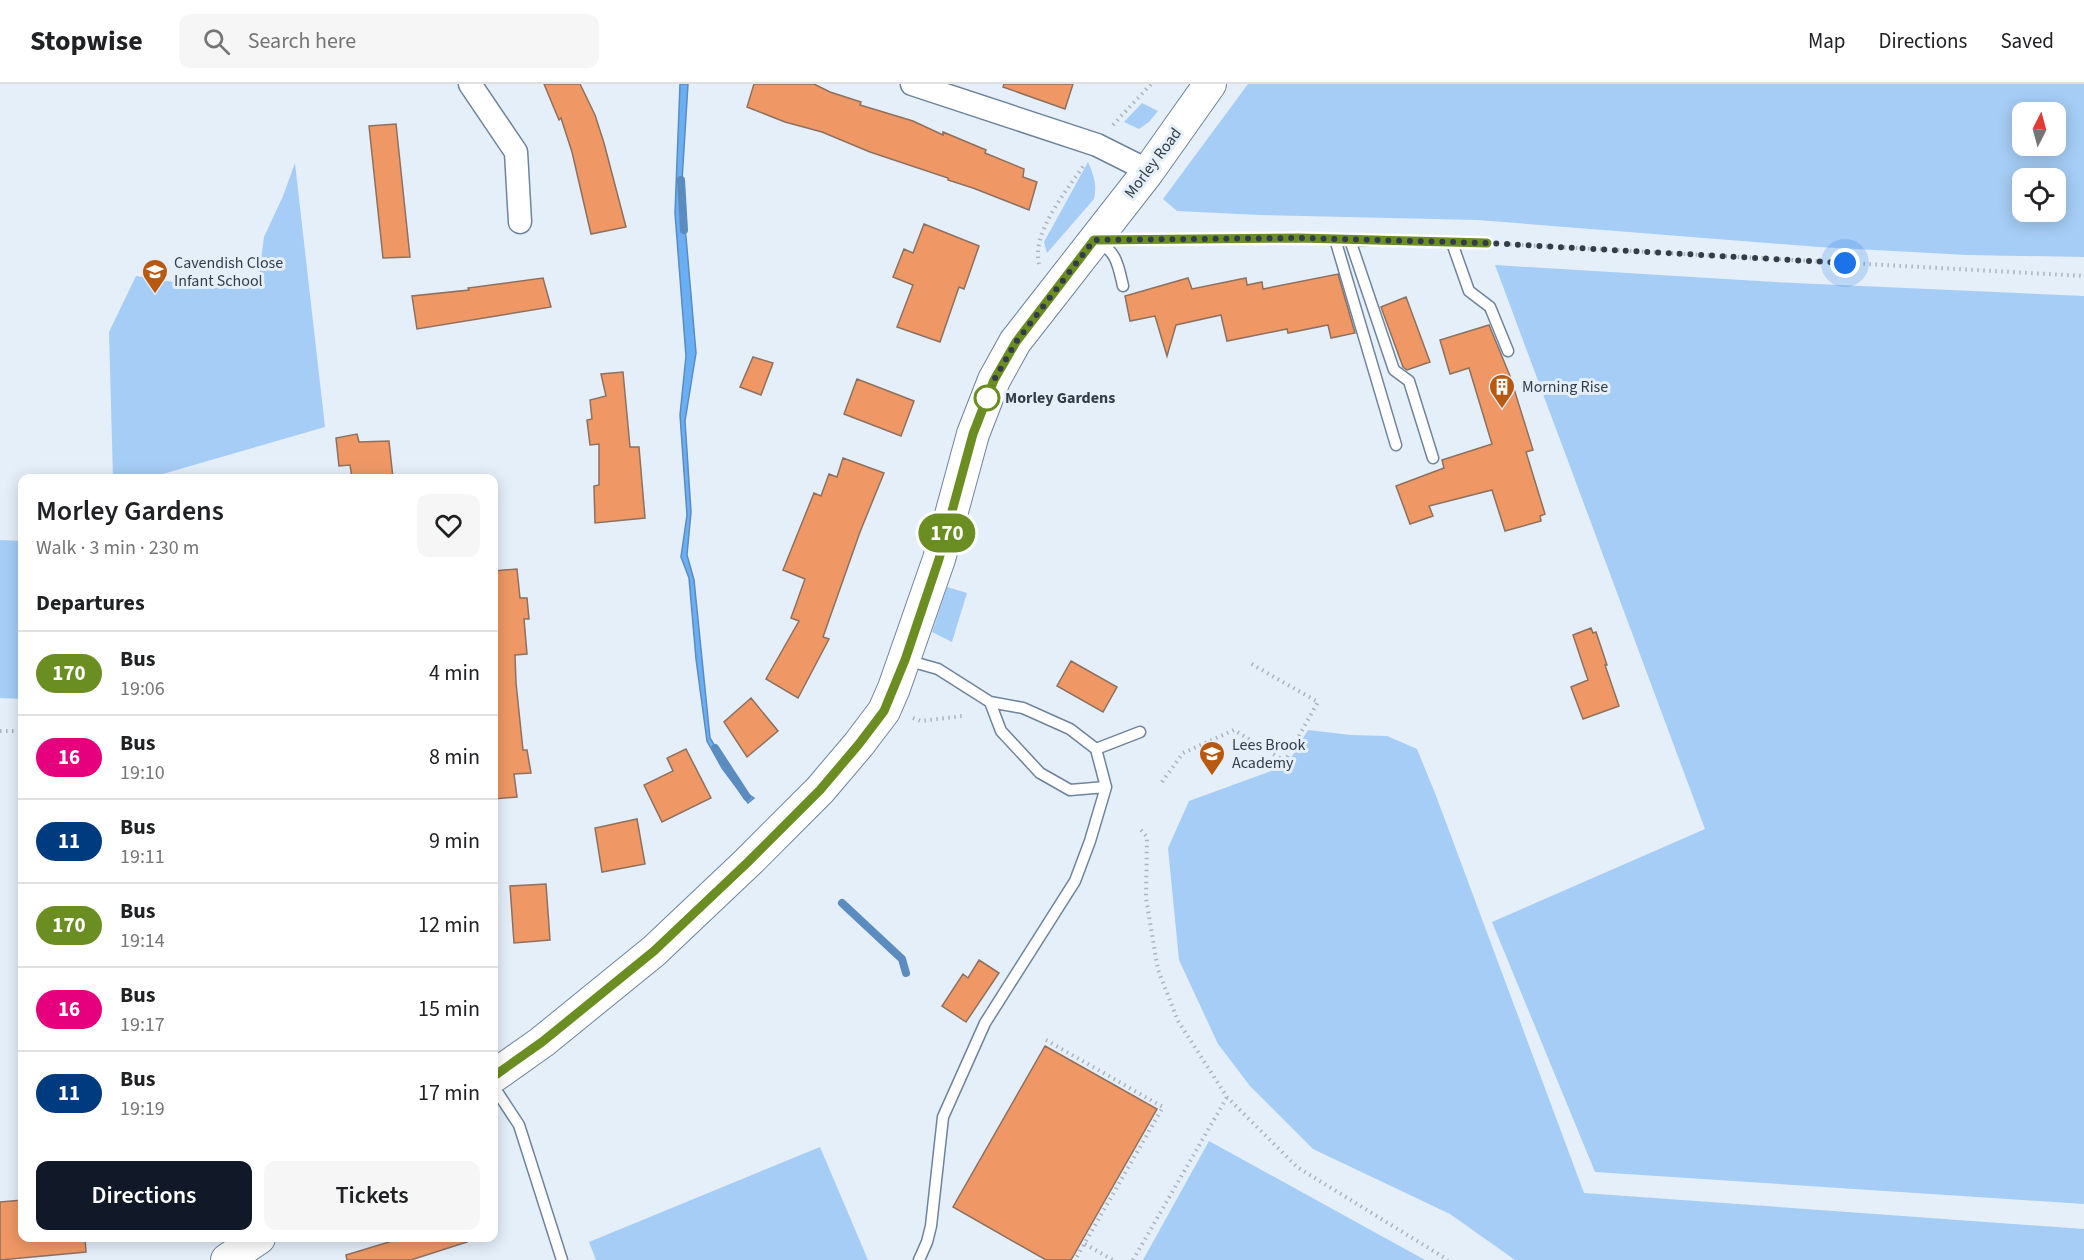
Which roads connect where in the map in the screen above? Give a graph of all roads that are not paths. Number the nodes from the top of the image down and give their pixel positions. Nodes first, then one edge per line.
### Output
1 (470, 84) edge
2 (912, 84) edge
3 (1210, 84) edge
4 (1147, 173) junction
5 (520, 222) dead end
6 (1335, 239) junction
7 (1094, 240) junction
8 (1350, 240) junction
9 (1452, 243) junction
10 (1487, 243) road end
11 (1123, 286) dead end
12 (1508, 351) dead end
13 (1396, 445) dead end
14 (1433, 458) dead end
15 (905, 660) junction
16 (990, 702) junction
17 (1140, 732) dead end
18 (1096, 749) junction
19 (1106, 787) junction
20 (498, 1073) edge
21 (498, 1093) edge
22 (253, 1242) edge
23 (227, 1260) edge
24 (562, 1260) edge
25 (919, 1260) edge

1 - 5 street
2 - 4 street
3 - 4 street, Morley Road
4 - 7 street, Morley Road
6 - 7 lane
6 - 8 lane
6 - 13 lane
7 - 11 lane
7 - 15 street, Morley Road
8 - 9 lane
8 - 14 lane
9 - 10 lane
9 - 12 lane
15 - 16 lane
15 - 20 street, Morley Road
16 - 18 lane
16 - 19 lane
17 - 18 lane
18 - 19 lane
19 - 25 lane
21 - 24 lane
22 - 23 street

